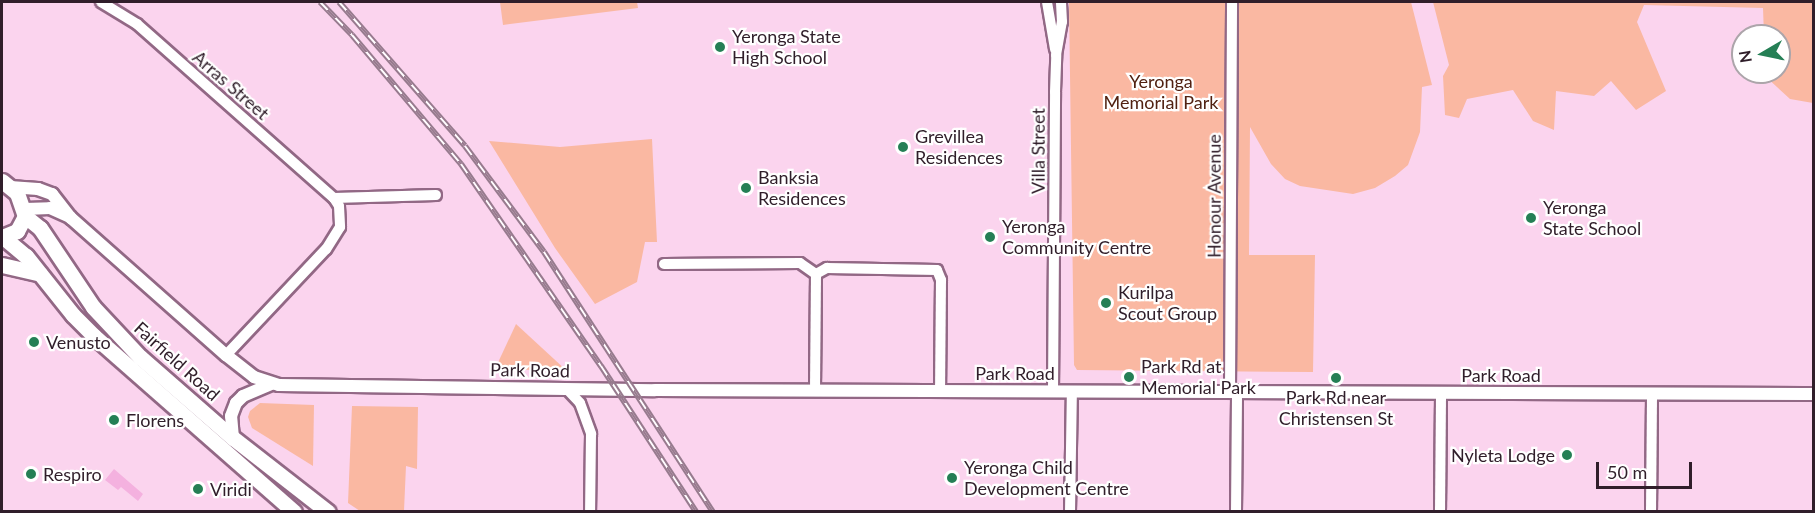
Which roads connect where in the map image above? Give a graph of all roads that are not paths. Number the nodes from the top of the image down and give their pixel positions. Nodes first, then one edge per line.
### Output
1 (101, 2) edge
2 (1047, 2) edge
3 (1061, 2) edge
4 (1232, 2) edge
5 (1056, 55) junction
6 (6, 184) edge
7 (436, 195) dead end
8 (334, 198) junction
9 (25, 212) junction
10 (71, 218) junction
11 (2, 237) edge
12 (664, 264) dead end
13 (2, 265) edge
14 (40, 274) junction
15 (816, 274) junction
16 (226, 356) junction
17 (272, 384) junction
18 (567, 389) junction
19 (814, 390) junction
20 (1233, 390) junction
21 (940, 391) junction
22 (1053, 392) junction
23 (1072, 392) junction
24 (1441, 393) junction
25 (1652, 393) junction
26 (1814, 394) edge
27 (233, 438) junction
28 (294, 512) edge
29 (328, 512) edge
30 (590, 512) edge
31 (1071, 512) edge
32 (1236, 512) edge
33 (1440, 512) edge
34 (1652, 512) edge

1 - 8 street, Arras Street
2 - 5 street, Villa Street
3 - 5 street, Villa Street
4 - 20 street, Honour Avenue
5 - 22 street, Villa Street
6 - 9 main road
6 - 10 street, Fairfield Road
7 - 8 street
8 - 16 street
9 - 10 street, Fairfield Road
9 - 11 main road
9 - 27 main road, Fairfield Road
10 - 16 street, Fairfield Road
11 - 14 main road, Fairfield Road
12 - 15 street
13 - 14 main road
14 - 28 main road, Fairfield Road
15 - 19 street
15 - 21 street
16 - 17 street, Park Road
17 - 18 street, Park Road
17 - 27 street
18 - 19 street, Park Road
18 - 30 street
19 - 21 street, Park Road
20 - 23 street, Park Road
20 - 24 street, Park Road
20 - 32 street, Honour Avenue
21 - 22 street, Park Road
22 - 23 street, Park Road
23 - 31 street
24 - 25 street, Park Road
24 - 33 street
25 - 26 street, Park Road
25 - 34 street
27 - 29 main road, Fairfield Road

